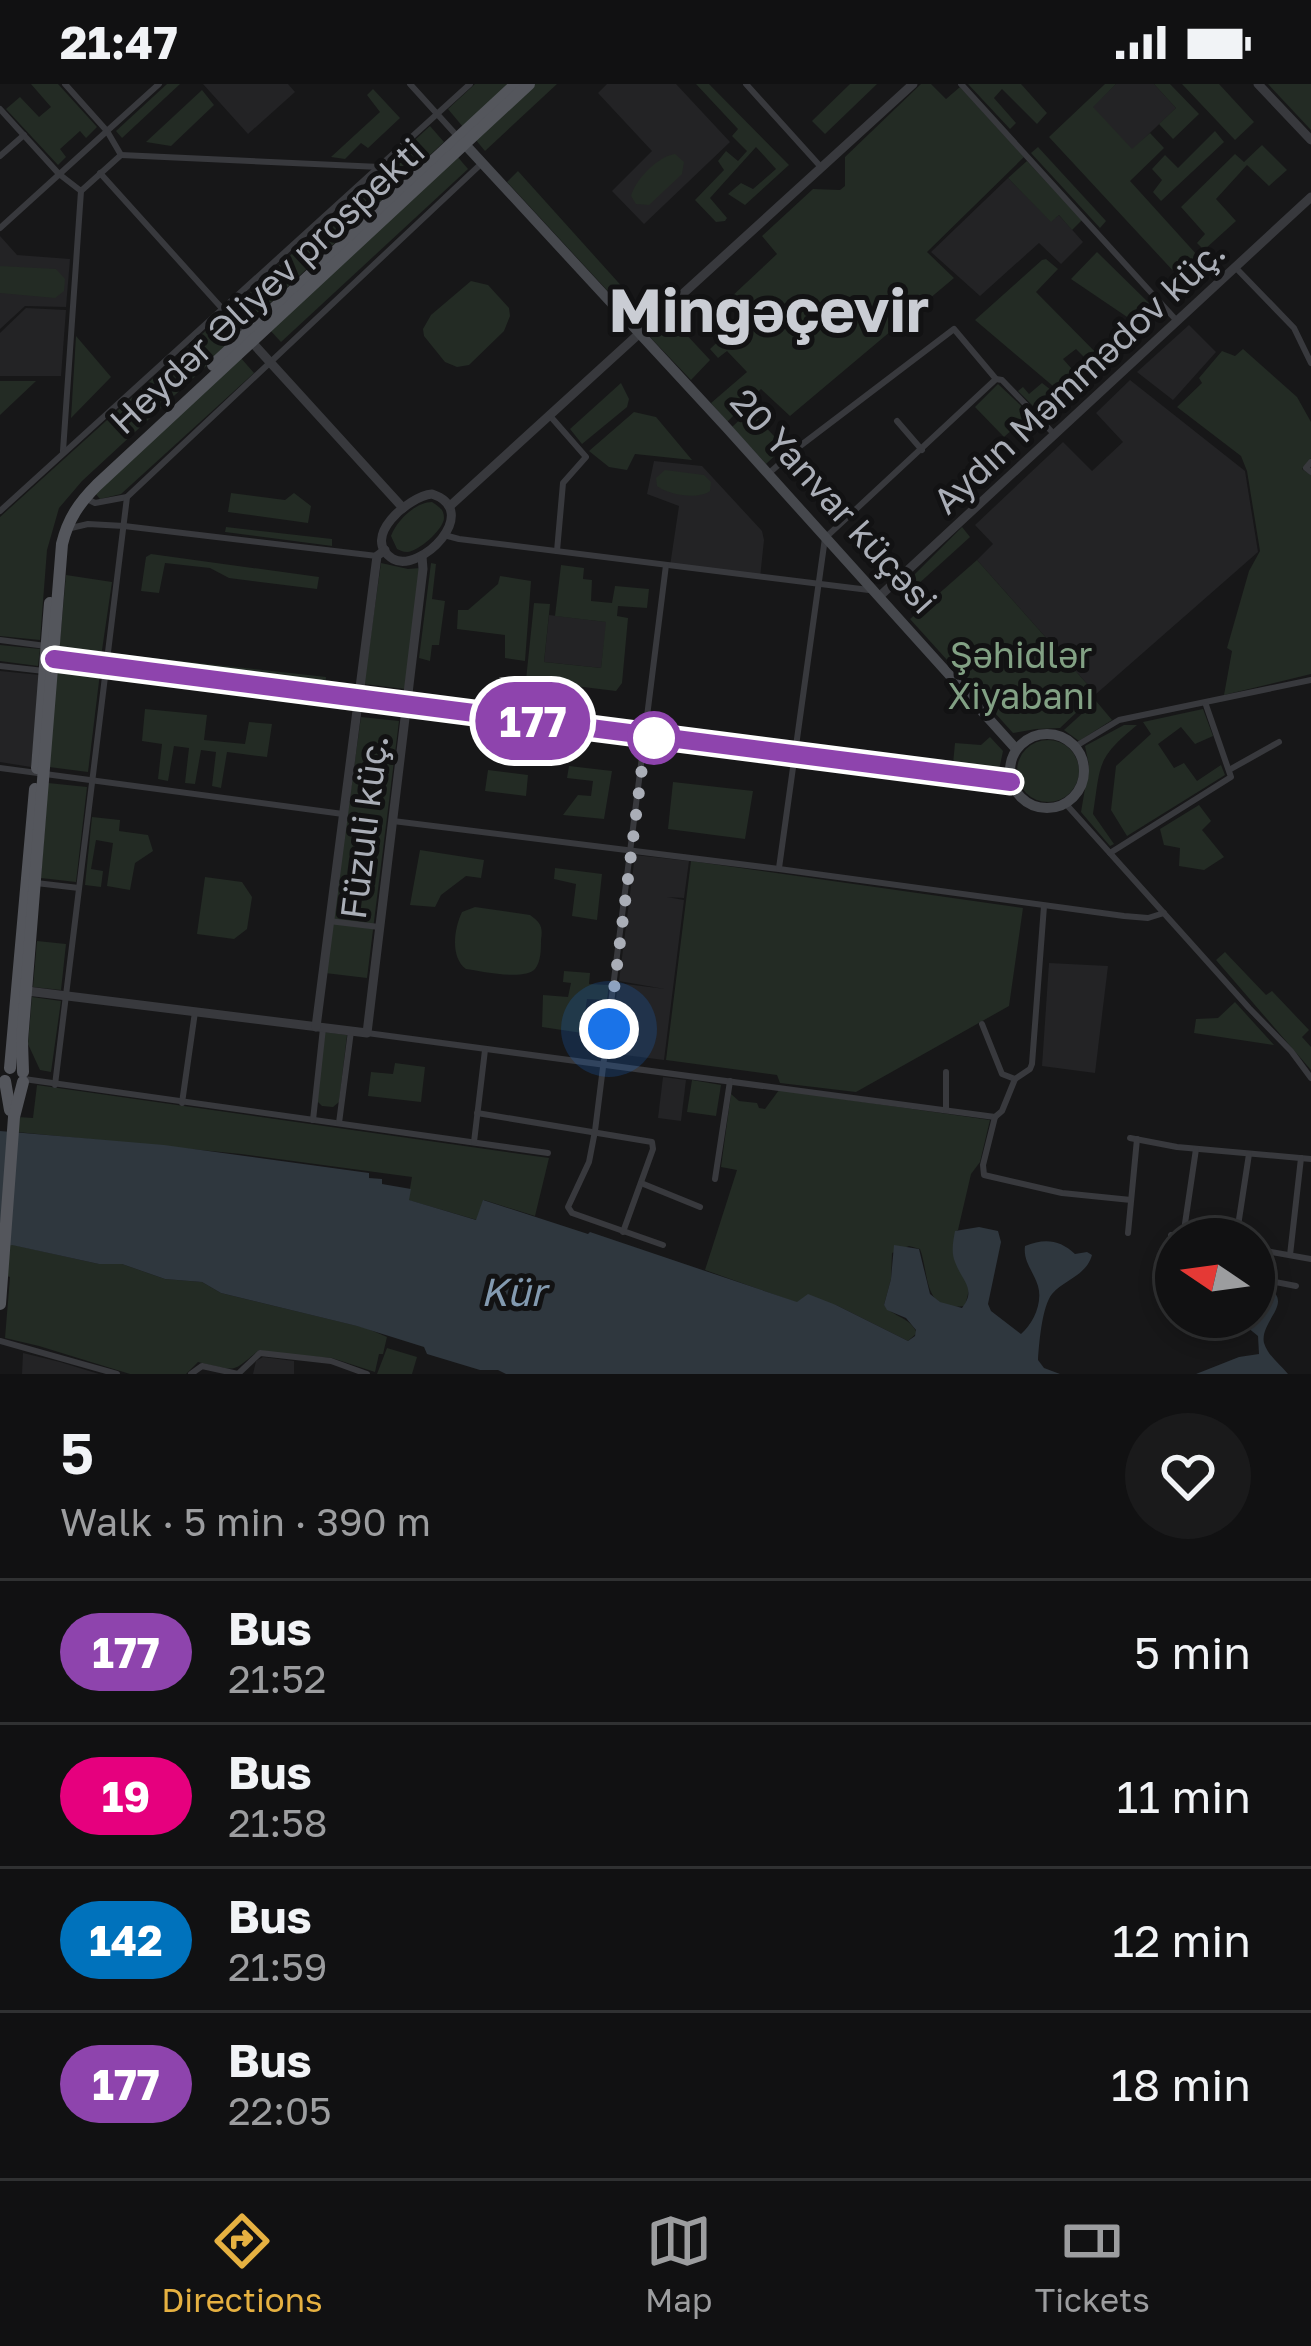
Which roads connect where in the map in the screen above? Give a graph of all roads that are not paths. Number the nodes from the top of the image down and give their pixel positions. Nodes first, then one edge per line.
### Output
1 (65, 84) edge
2 (159, 84) edge
3 (410, 84) edge
4 (470, 84) edge
5 (516, 84) edge
6 (529, 84) edge
7 (746, 84) edge
8 (913, 84) edge
9 (961, 84) edge
10 (1258, 84) edge
11 (0, 109) edge
12 (437, 114) junction
13 (107, 130) junction
14 (24, 135) junction
15 (461, 140) junction
16 (1311, 140) edge
17 (121, 155) junction
18 (0, 156) edge
19 (482, 163) junction
20 (380, 167) junction
21 (823, 169) junction
22 (100, 173) junction
23 (59, 174) junction
24 (81, 191) junction
25 (1311, 197) edge
26 (0, 228) edge
27 (1236, 268) junction
28 (223, 310) junction
29 (1177, 321) junction
30 (640, 334) junction
31 (248, 338) junction
32 (1308, 350) edge
33 (270, 363) junction
34 (1311, 363) edge
35 (996, 380) junction
36 (550, 416) junction
37 (897, 421) dead end
38 (1054, 435) junction
39 (922, 450) junction
40 (63, 454) junction
41 (1311, 462) edge
42 (1311, 472) edge
43 (769, 474) junction
44 (89, 493) junction
45 (127, 497) junction
46 (2, 506) edge
47 (450, 506) junction
48 (403, 508) junction
49 (124, 526) junction
50 (444, 535) junction
51 (825, 538) junction
52 (60, 540) junction
53 (557, 551) junction
54 (381, 553) junction
55 (422, 556) junction
56 (666, 565) junction
57 (818, 583) junction
58 (878, 592) junction
59 (0, 640) edge
60 (46, 646) junction
61 (49, 665) junction
62 (0, 666) edge
63 (106, 667) junction
64 (1311, 680) edge
65 (358, 698) junction
66 (406, 704) junction
67 (1206, 704) junction
68 (646, 736) junction
69 (1280, 742) dead end
70 (1076, 746) junction
71 (1016, 749) junction
72 (794, 756) junction
73 (0, 768) edge
74 (1229, 770) junction
75 (40, 773) junction
76 (91, 781) junction
77 (1011, 782) junction
78 (1065, 803) junction
79 (343, 814) junction
80 (393, 820) junction
81 (632, 850) junction
82 (1110, 853) junction
83 (779, 868) junction
84 (36, 883) junction
85 (79, 888) junction
86 (1044, 906) junction
87 (1164, 913) junction
88 (328, 921) junction
89 (379, 927) junction
90 (27, 991) junction
91 (65, 996) junction
92 (195, 1012) junction
93 (982, 1024) dead end
94 (319, 1028) junction
95 (351, 1031) junction
96 (367, 1034) junction
97 (485, 1049) junction
98 (605, 1064) junction
99 (946, 1072) dead end
100 (9, 1073) edge
101 (1311, 1078) edge
102 (1015, 1079) junction
103 (730, 1081) junction
104 (55, 1085) junction
105 (182, 1103) junction
106 (946, 1109) junction
107 (477, 1113) junction
108 (12, 1117) junction
109 (995, 1117) junction
110 (313, 1120) junction
111 (339, 1123) junction
112 (596, 1131) junction
113 (474, 1142) junction
114 (1196, 1149) junction
115 (548, 1153) dead end
116 (1249, 1154) junction
117 (1301, 1158) junction
118 (1311, 1159) edge
119 (715, 1179) dead end
120 (640, 1183) junction
121 (1131, 1200) junction
122 (700, 1207) dead end
123 (1186, 1218) edge
124 (1239, 1218) edge
125 (623, 1232) junction
126 (1128, 1233) dead end
127 (0, 1243) edge
128 (663, 1245) dead end
129 (1275, 1253) edge
130 (1290, 1256) junction
131 (1311, 1259) edge
132 (3, 1274) edge
133 (1275, 1282) edge
134 (1296, 1286) dead end
135 (0, 1304) edge
136 (0, 1341) edge
137 (117, 1374) edge
138 (191, 1374) edge
139 (368, 1374) edge

1 - 13 street
2 - 13 street
3 - 12 street, 20 Yanvar küçəsi
4 - 12 street
5 - 15 main road, Heydər Əliyev prospekti
6 - 15 main road, Heydər Əliyev prospekti
7 - 21 street
8 - 21 street
9 - 29 street
10 - 16 street
11 - 14 street
12 - 15 street, 20 Yanvar küçəsi
12 - 20 street
13 - 17 street
13 - 23 street
14 - 18 street
14 - 23 street
15 - 19 main road, 20 Yanvar küçəsi
15 - 31 main road, Heydər Əliyev prospekti
17 - 20 street
17 - 22 street
19 - 30 main road, 20 Yanvar küçəsi
19 - 33 street
20 - 28 street
21 - 30 street
22 - 24 street
22 - 28 street
23 - 24 street
23 - 26 street
24 - 40 street
25 - 27 street, Aydın Məmmədov küç.
27 - 29 street, Aydın Məmmədov küç.
27 - 32 street
28 - 31 street
28 - 40 street
29 - 38 street, Aydın Məmmədov küç.
30 - 36 street
30 - 43 main road, 20 Yanvar küçəsi
31 - 33 street
31 - 44 main road, Heydər Əliyev prospekti
31 - 52 main road, Heydər Əliyev prospekti
32 - 34 street
33 - 45 street
33 - 48 street
35 - 38 street
35 - 39 street
35 - 43 street
36 - 47 street
36 - 53 street
37 - 39 street
38 - 58 street, Aydın Məmmədov küç.
39 - 51 street
40 - 46 street
41 - 42 street
43 - 51 main road, 20 Yanvar küçəsi
44 - 45 street
44 - 52 main road, Heydər Əliyev prospekti
45 - 49 street
47 - 48 street
47 - 50 street
48 - 54 street
49 - 52 street
49 - 54 street
49 - 63 street
50 - 53 street
50 - 55 street
51 - 57 street
51 - 58 main road, 20 Yanvar küçəsi
52 - 60 main road
52 - 61 main road
53 - 56 street
54 - 55 street
54 - 65 street, Füzuli küç.
55 - 66 street, Füzuli küç.
56 - 57 street
56 - 68 street
57 - 58 street
57 - 72 street
58 - 71 main road, 20 Yanvar küçəsi
59 - 60 street
60 - 61 main road
61 - 62 street
61 - 63 main road
61 - 75 main road
63 - 65 main road
63 - 76 street
64 - 67 street
65 - 66 main road
65 - 79 street, Füzuli küç.
66 - 68 main road
66 - 80 street, Füzuli küç.
67 - 70 street
67 - 74 street
68 - 72 main road
68 - 81 street
69 - 74 street
70 - 71 main road
70 - 78 main road
71 - 77 main road
72 - 77 main road
72 - 83 street
73 - 75 street
74 - 82 street
75 - 76 street
75 - 84 main road
75 - 100 main road
76 - 79 street
76 - 85 street
77 - 78 main road
78 - 82 street
79 - 88 street, Füzuli küç.
80 - 81 street
80 - 89 street, Füzuli küç.
81 - 83 street
81 - 98 street
82 - 87 street
83 - 86 street
84 - 85 street
84 - 90 main road
85 - 91 street
86 - 87 street
86 - 102 street
87 - 101 street
88 - 89 street
88 - 94 street, Füzuli küç.
89 - 96 street, Füzuli küç.
90 - 91 street
90 - 100 main road
91 - 92 street
91 - 104 street
92 - 94 street
92 - 105 street
93 - 102 street
94 - 95 street
94 - 110 street
95 - 96 street
95 - 111 street
96 - 97 street
97 - 98 street
97 - 107 street
98 - 103 street
98 - 112 street
99 - 106 street
100 - 104 street
100 - 108 main road
102 - 109 street
103 - 106 street
103 - 119 street
104 - 105 street
105 - 110 street
106 - 109 street
107 - 112 street
107 - 113 street
108 - 127 main road
108 - 132 main road
109 - 121 street
110 - 111 street
111 - 113 street
112 - 120 street
112 - 125 street
113 - 115 street
114 - 116 street
114 - 121 street
114 - 123 street
116 - 117 street
116 - 124 street
117 - 118 street
117 - 130 street
120 - 122 street
120 - 125 street
121 - 126 street
125 - 128 street
129 - 130 street
130 - 131 street
132 - 135 main road
133 - 134 street
136 - 137 street
138 - 139 street

